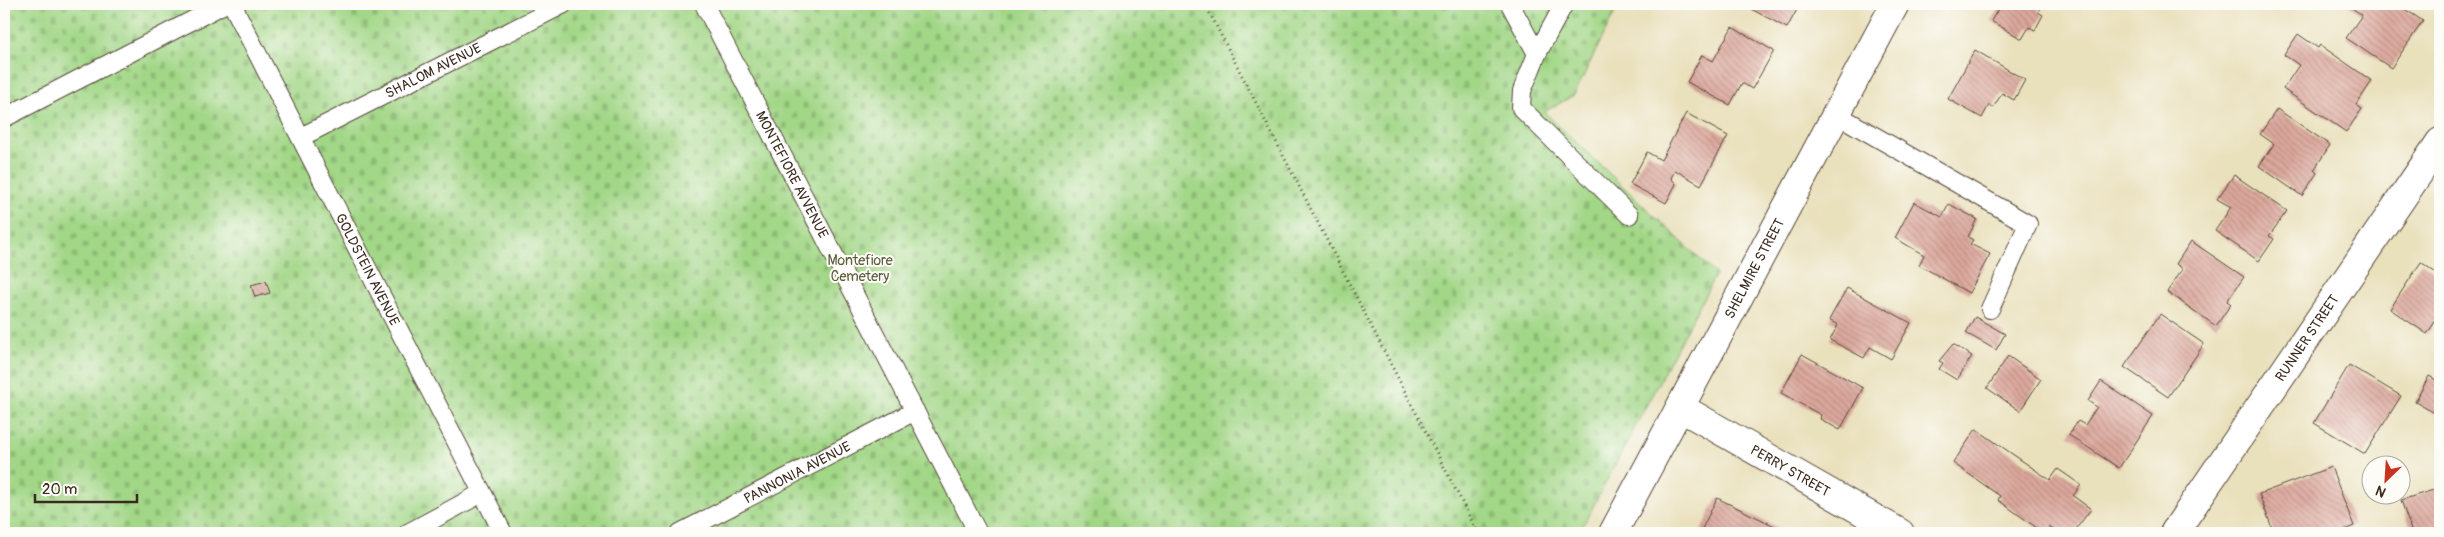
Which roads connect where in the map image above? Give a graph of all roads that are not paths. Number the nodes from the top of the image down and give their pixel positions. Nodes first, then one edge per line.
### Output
1 (224, 4) edge
2 (232, 4) edge
3 (564, 4) edge
4 (704, 4) edge
5 (1510, 4) edge
6 (1564, 4) edge
7 (1895, 4) edge
8 (1536, 54) junction
9 (1836, 114) junction
10 (4, 118) edge
11 (301, 137) junction
12 (2440, 142) edge
13 (1629, 215) dead end
14 (1990, 308) dead end
15 (1681, 408) junction
16 (915, 411) junction
17 (482, 493) junction
18 (408, 533) edge
19 (503, 533) edge
20 (680, 533) edge
21 (978, 533) edge
22 (1613, 533) edge
23 (1900, 533) edge
24 (2174, 533) edge

1 - 10 lane
2 - 11 lane, GOLDSTEIN AVENUE
3 - 11 lane, SHALOM AVENUE
4 - 16 lane, MONTEFIORE AVVENUE
5 - 8 lane
6 - 8 lane
7 - 9 street, SHELMIRE STREET
8 - 13 lane
9 - 14 lane
9 - 15 street, SHELMIRE STREET
11 - 17 lane, GOLDSTEIN AVENUE
12 - 24 street, RUNNER STREET
15 - 22 street, SHELMIRE STREET
15 - 23 street, PERRY STREET
16 - 20 lane, PANNONIA AVENUE
16 - 21 lane, MONTEFIORE AVVENUE
17 - 18 lane
17 - 19 lane, GOLDSTEIN AVENUE

